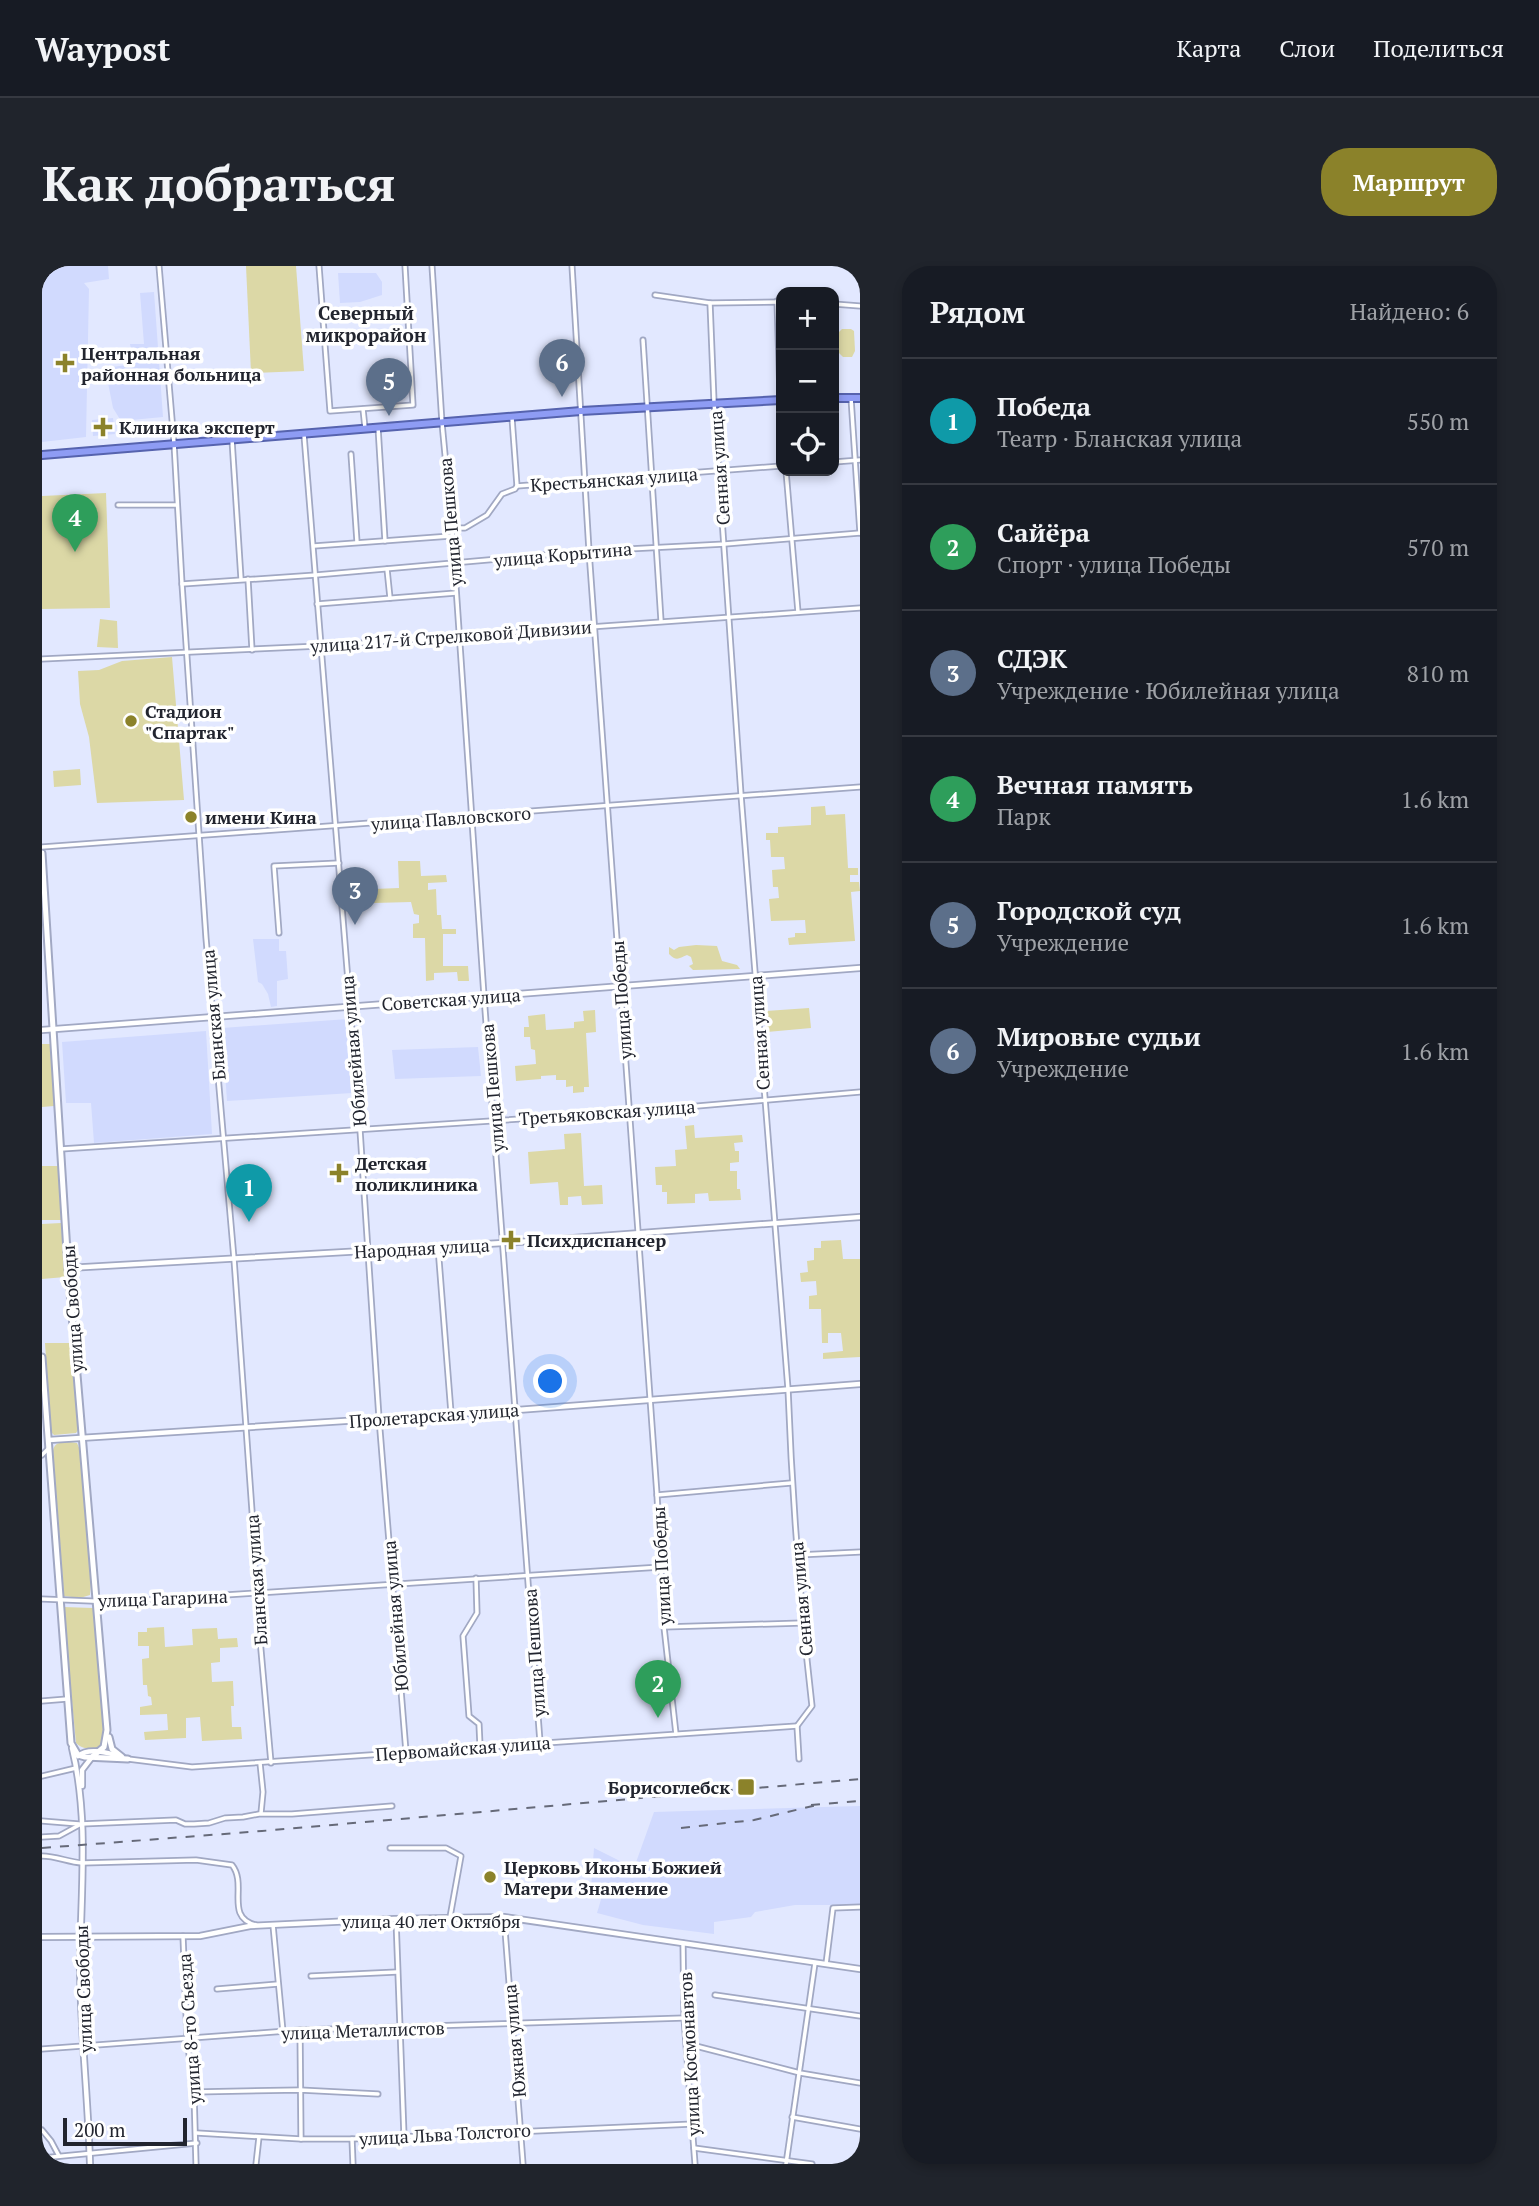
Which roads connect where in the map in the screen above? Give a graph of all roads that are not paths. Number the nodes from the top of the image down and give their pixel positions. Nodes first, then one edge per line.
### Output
1 (159, 266) edge
2 (319, 266) edge
3 (405, 266) edge
4 (432, 266) edge
5 (572, 266) edge
6 (655, 295) dead end
7 (776, 301) edge
8 (710, 303) junction
9 (839, 304) edge
10 (860, 306) edge
11 (643, 340) dead end
12 (860, 397) edge
13 (839, 398) edge
14 (851, 398) junction
15 (776, 400) edge
16 (714, 402) junction
17 (648, 406) junction
18 (363, 409) junction
19 (581, 411) junction
20 (512, 416) junction
21 (442, 422) junction
22 (378, 427) junction
23 (365, 428) junction
24 (303, 433) junction
25 (232, 438) junction
26 (174, 443) junction
27 (351, 454) dead end
28 (42, 455) edge
29 (860, 460) edge
30 (854, 461) junction
31 (839, 462) edge
32 (776, 466) edge
33 (719, 471) junction
34 (652, 476) junction
35 (786, 476) edge
36 (584, 480) junction
37 (517, 486) junction
38 (118, 505) dead end
39 (177, 505) junction
40 (452, 528) junction
41 (860, 533) edge
42 (452, 536) junction
43 (791, 538) junction
44 (385, 541) junction
45 (357, 542) junction
46 (725, 544) junction
47 (314, 546) junction
48 (657, 547) junction
49 (589, 551) junction
50 (454, 564) junction
51 (387, 569) junction
52 (316, 575) junction
53 (248, 579) junction
54 (241, 580) junction
55 (181, 584) junction
56 (456, 593) junction
57 (390, 598) junction
58 (317, 604) junction
59 (860, 608) edge
60 (798, 612) junction
61 (729, 617) junction
62 (662, 621) junction
63 (595, 626) junction
64 (459, 636) junction
65 (320, 646) junction
66 (252, 650) junction
67 (186, 652) junction
68 (42, 659) edge
69 (860, 787) edge
70 (741, 795) junction
71 (607, 806) junction
72 (472, 817) junction
73 (336, 827) junction
74 (200, 836) junction
75 (42, 847) edge
76 (42, 853) edge
77 (339, 863) junction
78 (279, 933) dead end
79 (860, 968) edge
80 (755, 976) junction
81 (620, 986) junction
82 (484, 996) junction
83 (350, 1007) junction
84 (214, 1017) junction
85 (54, 1029) junction
86 (42, 1030) edge
87 (860, 1093) edge
88 (764, 1099) junction
89 (628, 1112) junction
90 (495, 1121) junction
91 (360, 1130) junction
92 (224, 1139) junction
93 (61, 1149) junction
94 (860, 1217) edge
95 (775, 1224) junction
96 (639, 1234) junction
97 (503, 1244) junction
98 (438, 1247) junction
99 (368, 1251) junction
100 (234, 1259) junction
101 (68, 1268) junction
102 (42, 1356) edge
103 (860, 1384) edge
104 (788, 1389) junction
105 (651, 1399) junction
106 (517, 1409) junction
107 (450, 1413) junction
108 (379, 1418) junction
109 (244, 1428) junction
110 (82, 1438) junction
111 (50, 1440) junction
112 (50, 1447) junction
113 (42, 1457) edge
114 (49, 1462) junction
115 (792, 1483) junction
116 (657, 1495) junction
117 (860, 1552) edge
118 (798, 1555) junction
119 (661, 1567) junction
120 (528, 1575) junction
121 (476, 1578) junction
122 (392, 1584) junction
123 (256, 1594) junction
124 (42, 1599) edge
125 (59, 1600) junction
126 (95, 1602) junction
127 (803, 1623) junction
128 (664, 1627) junction
129 (67, 1699) junction
130 (42, 1700) edge
131 (797, 1726) junction
132 (107, 1730) junction
133 (676, 1734) junction
134 (540, 1742) junction
135 (71, 1743) junction
136 (480, 1746) junction
137 (99, 1752) junction
138 (406, 1752) junction
139 (78, 1755) junction
140 (121, 1756) junction
141 (92, 1757) junction
142 (128, 1759) junction
143 (799, 1759) dead end
144 (260, 1763) junction
145 (271, 1763) junction
146 (76, 1765) junction
147 (42, 1776) edge
148 (392, 1806) dead end
149 (81, 1814) junction
150 (261, 1814) junction
151 (42, 1821) edge
152 (81, 1824) junction
153 (42, 1837) edge
154 (390, 1848) dead end
155 (42, 1856) edge
156 (82, 1863) junction
157 (860, 1907) edge
158 (450, 1917) junction
159 (505, 1917) junction
160 (396, 1919) junction
161 (244, 1921) junction
162 (273, 1925) junction
163 (261, 1926) junction
164 (237, 1929) junction
165 (81, 1936) junction
166 (183, 1936) junction
167 (42, 1937) edge
168 (683, 1943) junction
169 (815, 1963) junction
170 (826, 1964) junction
171 (860, 1969) edge
172 (398, 1972) junction
173 (311, 1976) dead end
174 (278, 1984) junction
175 (217, 1989) dead end
176 (715, 1995) dead end
177 (809, 2007) junction
178 (860, 2016) edge
179 (684, 2018) junction
180 (511, 2024) junction
181 (399, 2028) junction
182 (300, 2030) junction
183 (283, 2032) junction
184 (187, 2039) junction
185 (687, 2044) junction
186 (85, 2046) junction
187 (42, 2049) edge
188 (800, 2073) junction
189 (860, 2083) edge
190 (300, 2090) junction
191 (194, 2092) junction
192 (378, 2094) dead end
193 (792, 2118) junction
194 (692, 2124) junction
195 (860, 2129) edge
196 (42, 2130) edge
197 (522, 2130) junction
198 (197, 2133) junction
199 (404, 2136) junction
200 (259, 2137) junction
201 (301, 2138) junction
202 (352, 2138) junction
203 (197, 2143) junction
204 (694, 2148) junction
205 (90, 2152) junction
206 (59, 2156) junction
207 (42, 2158) edge
208 (786, 2162) edge
209 (90, 2164) edge
210 (196, 2164) edge
211 (256, 2164) edge
212 (353, 2164) edge
213 (523, 2164) edge
214 (695, 2164) edge
215 (812, 2164) edge

1 - 26 street, Бланская улица
2 - 18 street
3 - 18 street
4 - 21 street, улица Пешкова
5 - 19 street, улица Победы
6 - 8 street
7 - 8 street
8 - 16 street, Сенная улица
9 - 10 street
11 - 17 street
12 - 14 highway
13 - 14 highway
14 - 30 street
15 - 16 highway
16 - 17 highway
16 - 33 street, Сенная улица
17 - 19 highway
17 - 34 street
18 - 23 street
19 - 20 highway
19 - 36 street, улица Победы
20 - 21 highway
20 - 37 street, Крестьянская улица
21 - 22 highway
21 - 40 street, улица Пешкова
22 - 23 highway
22 - 44 street
23 - 24 highway
24 - 25 highway
24 - 47 street, Юбилейная улица
25 - 26 highway
25 - 54 street
26 - 28 highway
26 - 39 street, Бланская улица
27 - 45 street
29 - 30 street
30 - 31 street
30 - 41 street
32 - 33 street, Крестьянская улица
33 - 34 street, Крестьянская улица
33 - 46 street, Сенная улица
34 - 36 street, Крестьянская улица
34 - 48 street
35 - 43 street
36 - 37 street, Крестьянская улица
36 - 49 street, улица Победы
37 - 40 street
38 - 39 street
39 - 55 street, Бланская улица
40 - 42 street, улица Пешкова
41 - 43 street, улица Корытина
42 - 44 street
42 - 50 street, улица Пешкова
43 - 46 street, улица Корытина
43 - 60 street
44 - 45 street
45 - 47 street
46 - 48 street, улица Корытина
46 - 61 street, Сенная улица
47 - 52 street, Юбилейная улица
48 - 49 street, улица Корытина
48 - 62 street
49 - 50 street, улица Корытина
49 - 63 street, улица Победы
50 - 51 street, улица Корытина
50 - 56 street, улица Пешкова
51 - 52 street, улица Корытина
51 - 57 street
52 - 53 street, улица Корытина
52 - 58 street, Юбилейная улица
53 - 54 street, улица Корытина
53 - 66 street
54 - 55 street, улица Корытина
55 - 67 street, Бланская улица
56 - 57 street
56 - 64 street, улица Пешкова
57 - 58 street
58 - 65 street, Юбилейная улица
59 - 60 street, улица 217-й Стрелковой Дивизии
60 - 61 street, улица 217-й Стрелковой Дивизии
61 - 62 street, улица 217-й Стрелковой Дивизии
61 - 70 street, Сенная улица
62 - 63 street, улица 217-й Стрелковой Дивизии
63 - 64 street, улица 217-й Стрелковой Дивизии
63 - 71 street, улица Победы
64 - 65 street, улица 217-й Стрелковой Дивизии
64 - 72 street, улица Пешкова
65 - 66 street, улица 217-й Стрелковой Дивизии
65 - 73 street, Юбилейная улица
66 - 67 street, улица 217-й Стрелковой Дивизии
67 - 68 street, улица 217-й Стрелковой Дивизии
67 - 74 street, Бланская улица
69 - 70 street, улица Павловского
70 - 71 street, улица Павловского
70 - 80 street, Сенная улица
71 - 72 street, улица Павловского
71 - 81 street, улица Победы
72 - 73 street, улица Павловского
72 - 82 street, улица Пешкова
73 - 74 street, улица Павловского
73 - 77 street, Юбилейная улица
74 - 75 street, улица Павловского
74 - 84 street, Бланская улица
76 - 85 main road, улица Свободы
77 - 78 street
77 - 83 street, Юбилейная улица
79 - 80 street, Советская улица
80 - 81 street, Советская улица
80 - 88 street, Сенная улица
81 - 82 street, Советская улица
81 - 89 street, улица Победы
82 - 83 street, Советская улица
82 - 90 street, улица Пешкова
83 - 84 street, Советская улица
83 - 91 street, Юбилейная улица
84 - 85 street, Советская улица
84 - 92 street, Бланская улица
85 - 86 street, Советская улица
85 - 93 main road, улица Свободы
87 - 88 street, Третьяковская улица
88 - 89 street, Третьяковская улица
88 - 95 street, Сенная улица
89 - 90 street, Третьяковская улица
89 - 96 street, улица Победы
90 - 91 street, Третьяковская улица
90 - 97 street, улица Пешкова
91 - 92 street, Третьяковская улица
91 - 99 street, Юбилейная улица
92 - 93 street, Третьяковская улица
92 - 100 street, Бланская улица
93 - 101 main road, улица Свободы
94 - 95 street, Народная улица
95 - 96 street, Народная улица
95 - 104 street, Сенная улица
96 - 97 street, Народная улица
96 - 105 street, улица Победы
97 - 98 street, Народная улица
97 - 106 street, улица Пешкова
98 - 99 street, Народная улица
98 - 107 street
99 - 100 street, Народная улица
99 - 108 street, Юбилейная улица
100 - 101 street, Народная улица
100 - 109 street, Бланская улица
101 - 110 main road, улица Свободы
102 - 111 main road, улица Свободы
103 - 104 street, Пролетарская улица
104 - 105 street, Пролетарская улица
104 - 115 street, Сенная улица
105 - 106 street, Пролетарская улица
105 - 116 street, улица Победы
106 - 107 street, Пролетарская улица
106 - 120 street, улица Пешкова
107 - 108 street, Пролетарская улица
108 - 109 street, Пролетарская улица
108 - 122 street, Юбилейная улица
109 - 110 street, Пролетарская улица
109 - 123 street, Бланская улица
110 - 111 street, Пролетарская улица
110 - 126 main road, улица Свободы
111 - 112 main road, улица Свободы
112 - 113 street
112 - 114 main road, улица Свободы
113 - 114 street
114 - 125 main road, улица Свободы
115 - 116 street
115 - 118 street, Сенная улица
116 - 119 street, улица Победы
117 - 118 street
118 - 127 street, Сенная улица
119 - 120 street, улица Гагарина
119 - 128 street, улица Победы
120 - 121 street, улица Гагарина
120 - 134 street, улица Пешкова
121 - 122 street, улица Гагарина
121 - 136 street
122 - 123 street, улица Гагарина
122 - 138 street, Юбилейная улица
123 - 126 street, улица Гагарина
123 - 145 street, Бланская улица
124 - 125 street, улица Гагарина
125 - 126 street, улица Гагарина
125 - 129 main road, улица Свободы
126 - 132 main road, улица Свободы
127 - 128 street
127 - 131 street, Сенная улица
128 - 133 street, улица Победы
129 - 130 street
129 - 135 main road, улица Свободы
131 - 133 street, Первомайская улица
131 - 143 street, Сенная улица
132 - 137 main road, улица Свободы
132 - 140 main road
133 - 134 street, Первомайская улица
134 - 136 street, Первомайская улица
135 - 139 main road, улица Свободы
135 - 146 street, улица Свободы
136 - 138 street, Первомайская улица
137 - 139 street
137 - 140 street
137 - 141 main road
138 - 145 street, Первомайская улица
139 - 141 main road
139 - 146 street
140 - 142 main road
141 - 142 main road
141 - 149 street, улица Свободы
142 - 144 street, Первомайская улица
144 - 145 street, Первомайская улица
144 - 150 street
146 - 147 street
146 - 149 street, улица Свободы
148 - 150 street
149 - 152 street, улица Свободы
150 - 152 street
151 - 152 street
152 - 153 street
152 - 156 street, улица Свободы
154 - 158 street
155 - 156 street
156 - 161 street
156 - 165 street, улица Свободы
157 - 170 street
158 - 159 street, улица 40 лет Октября
158 - 160 street, улица 40 лет Октября
159 - 168 street, улица 40 лет Октября
159 - 180 street, Южная улица
160 - 162 street, улица 40 лет Октября
160 - 172 street
161 - 163 street
161 - 164 street
162 - 163 street, улица 40 лет Октября
162 - 174 street
163 - 164 street, улица 40 лет Октября
164 - 166 street, улица 40 лет Октября
165 - 166 street, улица 40 лет Октября
165 - 167 street, улица 40 лет Октября
165 - 186 street, улица Свободы
166 - 184 street, улица 8-го Съезда
168 - 169 street, улица 40 лет Октября
168 - 179 street, улица Космонавтов
169 - 170 street, улица 40 лет Октября
169 - 177 street
170 - 171 street, улица 40 лет Октября
172 - 173 street
172 - 181 street
174 - 175 street
174 - 183 street
176 - 177 street
177 - 178 street
177 - 188 street
179 - 180 street, улица Металлистов
179 - 185 street, улица Космонавтов
180 - 181 street, улица Металлистов
180 - 197 street, Южная улица
181 - 182 street, улица Металлистов
181 - 199 street
182 - 183 street, улица Металлистов
182 - 190 street
183 - 184 street, улица Металлистов
184 - 186 street, улица Металлистов
184 - 191 street, улица 8-го Съезда
185 - 188 street
185 - 194 street, улица Космонавтов
186 - 187 street, улица Металлистов
186 - 205 street, улица Свободы
188 - 189 street
188 - 193 street
190 - 191 street
190 - 192 street
190 - 201 street
191 - 198 street, улица 8-го Съезда
193 - 195 street
193 - 208 street
194 - 197 street, улица Льва Толстого
194 - 204 street, улица Космонавтов
196 - 206 street
197 - 199 street, улица Льва Толстого
197 - 213 street, Южная улица
198 - 200 street, улица Льва Толстого
198 - 203 street, улица 8-го Съезда
199 - 202 street, улица Льва Толстого
200 - 201 street, улица Льва Толстого
200 - 211 street
201 - 202 street, улица Льва Толстого
202 - 212 street
203 - 205 street
203 - 210 street, улица 8-го Съезда
204 - 208 street
204 - 214 street, улица Космонавтов
205 - 206 street
205 - 209 street, улица Свободы
206 - 207 street
208 - 215 street

